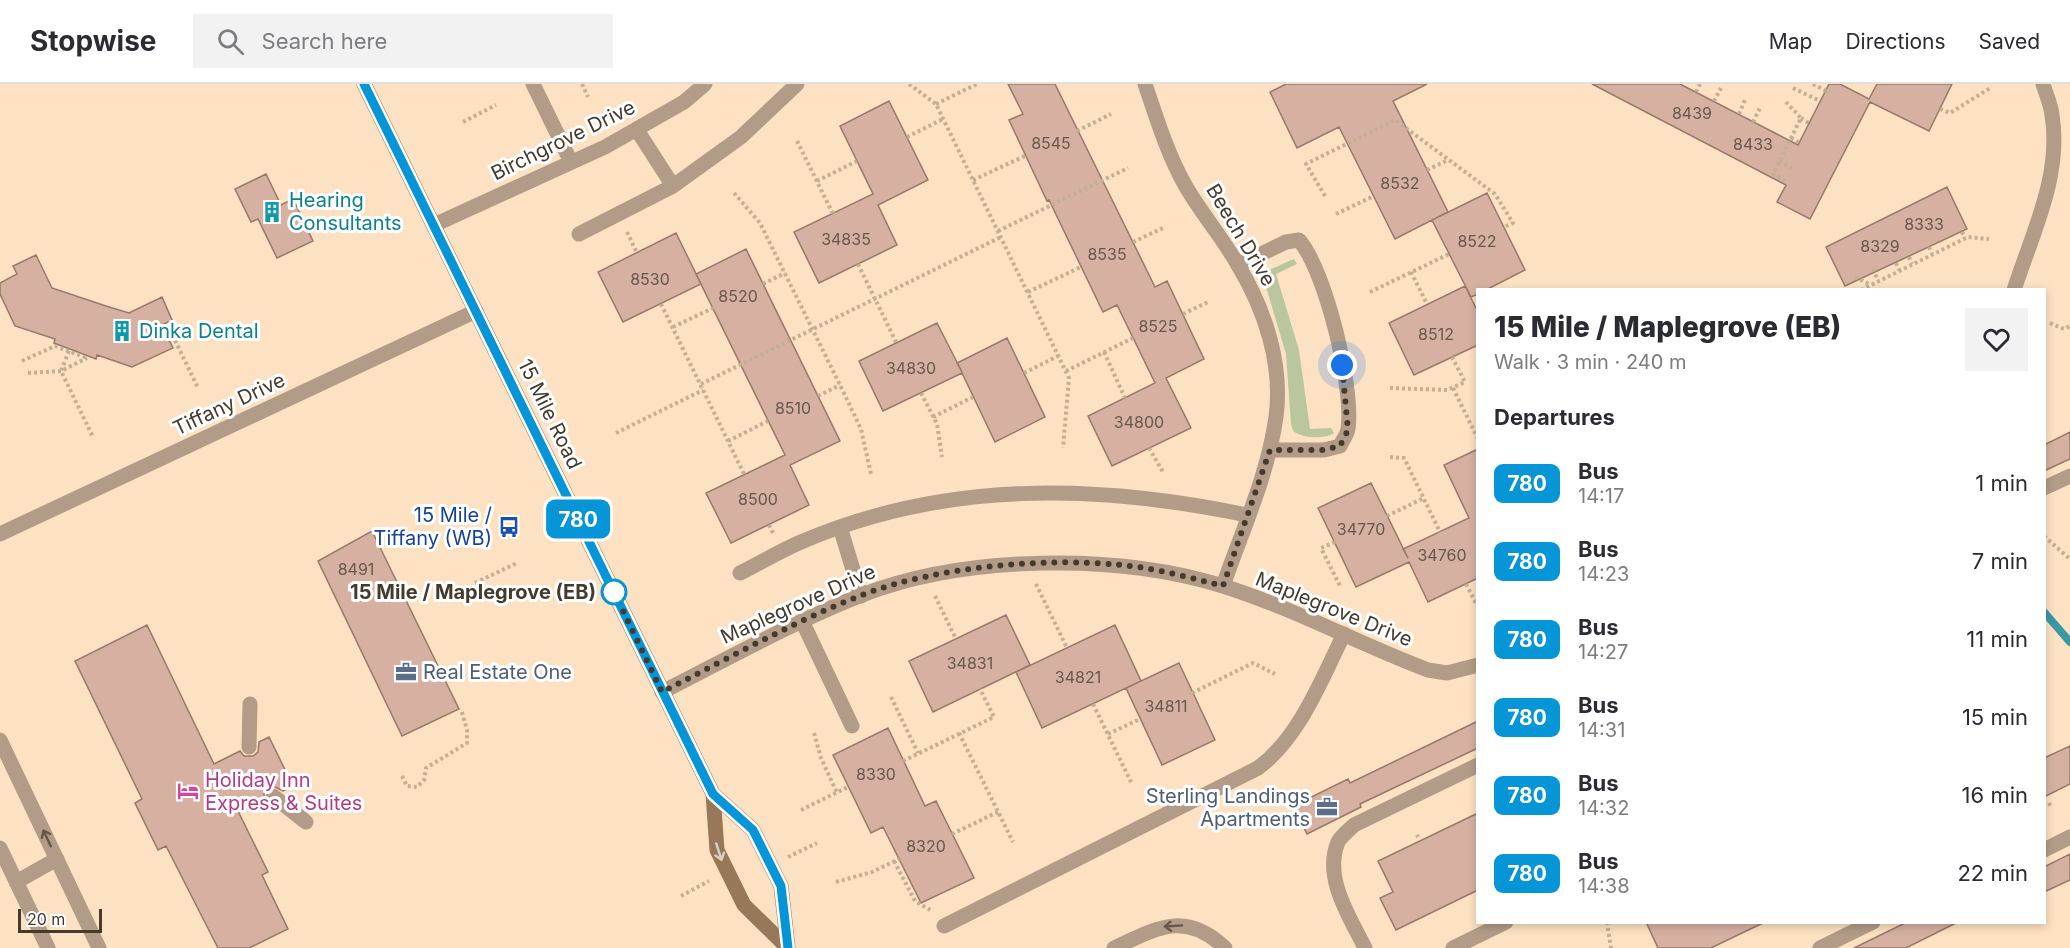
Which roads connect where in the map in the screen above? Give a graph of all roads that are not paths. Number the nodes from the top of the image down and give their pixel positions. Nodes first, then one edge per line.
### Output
1 (364, 84) edge
2 (533, 84) edge
3 (705, 84) edge
4 (797, 84) edge
5 (1145, 84) edge
6 (2043, 84) edge
7 (637, 130) junction
8 (572, 162) junction
9 (673, 186) junction
10 (434, 225) junction
11 (579, 234) dead end
12 (1238, 265) junction
13 (2015, 288) edge
14 (476, 311) junction
15 (1270, 450) junction
16 (2070, 476) edge
17 (2046, 487) edge
18 (1247, 515) junction
19 (840, 527) junction
20 (0, 534) edge
21 (740, 573) dead end
22 (1223, 586) junction
23 (861, 596) junction
24 (803, 623) junction
25 (1344, 634) junction
26 (1476, 666) edge
27 (662, 692) junction
28 (250, 704) dead end
29 (852, 726) dead end
30 (0, 740) edge
31 (249, 747) dead end
32 (1476, 766) edge
33 (713, 794) junction
34 (273, 796) dead end
35 (306, 822) dead end
36 (2070, 837) edge
37 (0, 848) edge
38 (2046, 849) edge
39 (57, 859) junction
40 (16, 882) junction
41 (941, 920) road end
42 (1502, 924) edge
43 (1869, 924) edge
44 (1211, 943) edge
45 (48, 948) edge
46 (99, 948) edge
47 (788, 948) edge
48 (1114, 948) edge
49 (1225, 948) edge
50 (1365, 948) edge
51 (1453, 948) edge
52 (1820, 948) edge

1 - 10 main road, 15 Mile Road
2 - 8 street
3 - 7 street, Birchgrove Drive
4 - 9 street
5 - 12 street, Beech Drive
6 - 13 street
7 - 8 street, Birchgrove Drive
7 - 9 street
8 - 10 street, Birchgrove Drive
9 - 11 street
10 - 14 main road, 15 Mile Road
12 - 15 street, Beech Drive
12 - 15 street
14 - 20 street, Tiffany Drive
14 - 27 main road, 15 Mile Road
15 - 18 street, Beech Drive
16 - 17 street
18 - 19 street
18 - 22 street, Beech Drive
19 - 21 street
19 - 23 street
22 - 23 street, Maplegrove Drive
22 - 25 street, Maplegrove Drive
23 - 24 street, Maplegrove Drive
24 - 27 street, Maplegrove Drive
24 - 29 street
25 - 26 street, Maplegrove Drive
25 - 41 street
27 - 33 main road, 15 Mile Road
28 - 31 street
39 -> 30 street
32 - 50 street
33 - 47 main road, 15 Mile Road
33 -> 47 main road, 15 Mile Road
34 - 35 street
36 - 38 street
37 - 40 street
39 - 40 street
39 - 46 street
40 - 45 street
42 - 51 street
43 - 52 street
44 -> 48 street
44 - 49 street

